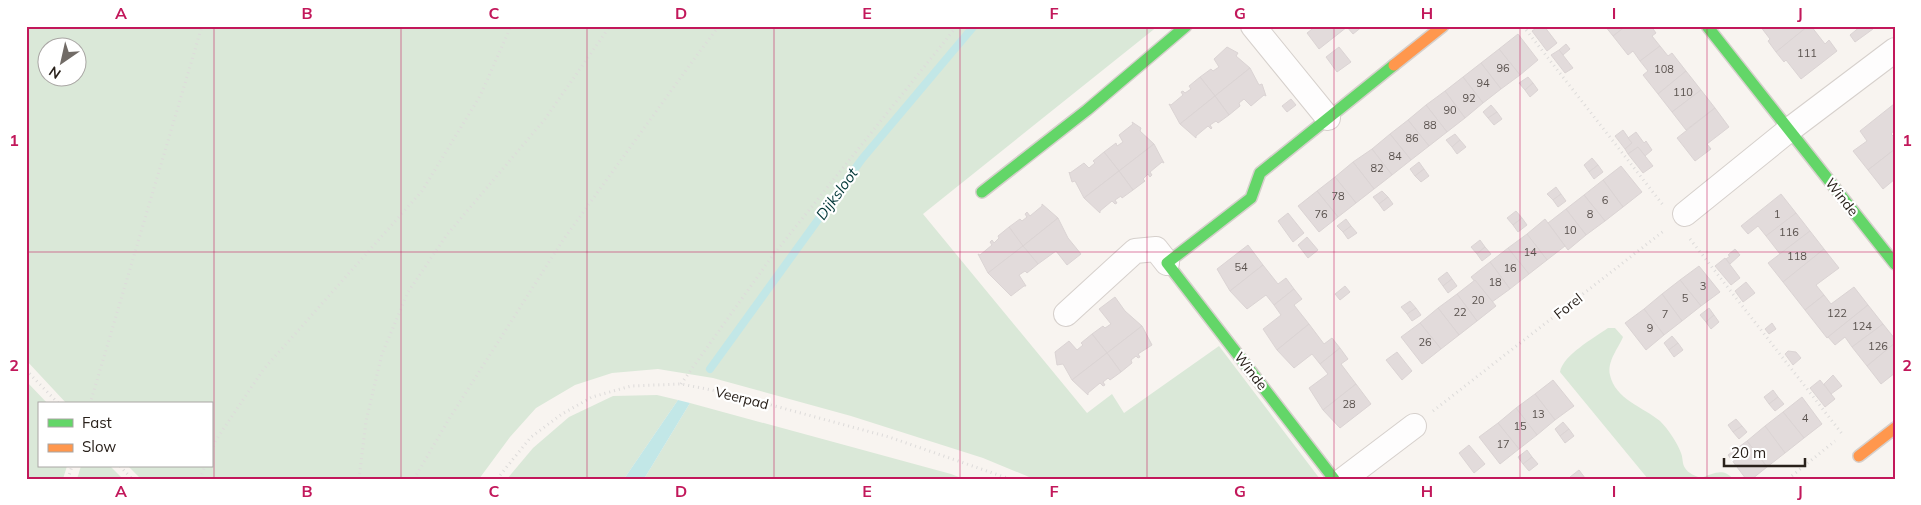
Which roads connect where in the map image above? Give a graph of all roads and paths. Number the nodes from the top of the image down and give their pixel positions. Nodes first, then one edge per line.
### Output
1 (202, 26) edge
2 (511, 26) edge
3 (610, 26) edge
4 (719, 26) edge
5 (957, 26) edge
6 (1186, 26) edge
7 (1252, 26) edge
8 (1443, 26) edge
9 (1523, 26) edge
10 (1707, 26) edge
11 (1895, 50) edge
12 (1328, 118) junction
13 (1789, 130) junction
14 (982, 192) dead end
15 (1681, 218) junction
16 (1168, 263) junction
17 (1895, 264) edge
18 (1066, 314) dead end
19 (26, 370) edge
20 (681, 384) junction
21 (57, 402) edge
22 (91, 402) edge
23 (1414, 426) joint
24 (1895, 428) edge
25 (212, 449) edge
26 (1859, 456) junction
27 (122, 468) edge
28 (132, 479) edge
29 (359, 479) edge
30 (414, 479) edge
31 (497, 479) edge
32 (1010, 479) edge
33 (1334, 479) edge
34 (1344, 479) edge
35 (1788, 479) edge

1 - 22 path
2 - 25 path
3 - 29 path
4 - 30 path
5 - 20 path
6 - 14 street
7 - 12 street
8 - 12 street
9 - 15 path
10 - 13 street, Winde
11 - 13 street
12 - 16 street
13 - 15 street
13 - 17 street, Winde
15 - 23 path, Forel
15 - 26 path
16 - 18 street, Winde
16 - 33 street, Winde
19 - 21 path
20 - 31 path, Veerpad
20 - 32 path, Veerpad
23 - 34 street
24 - 26 street
26 - 35 path
27 - 28 path

